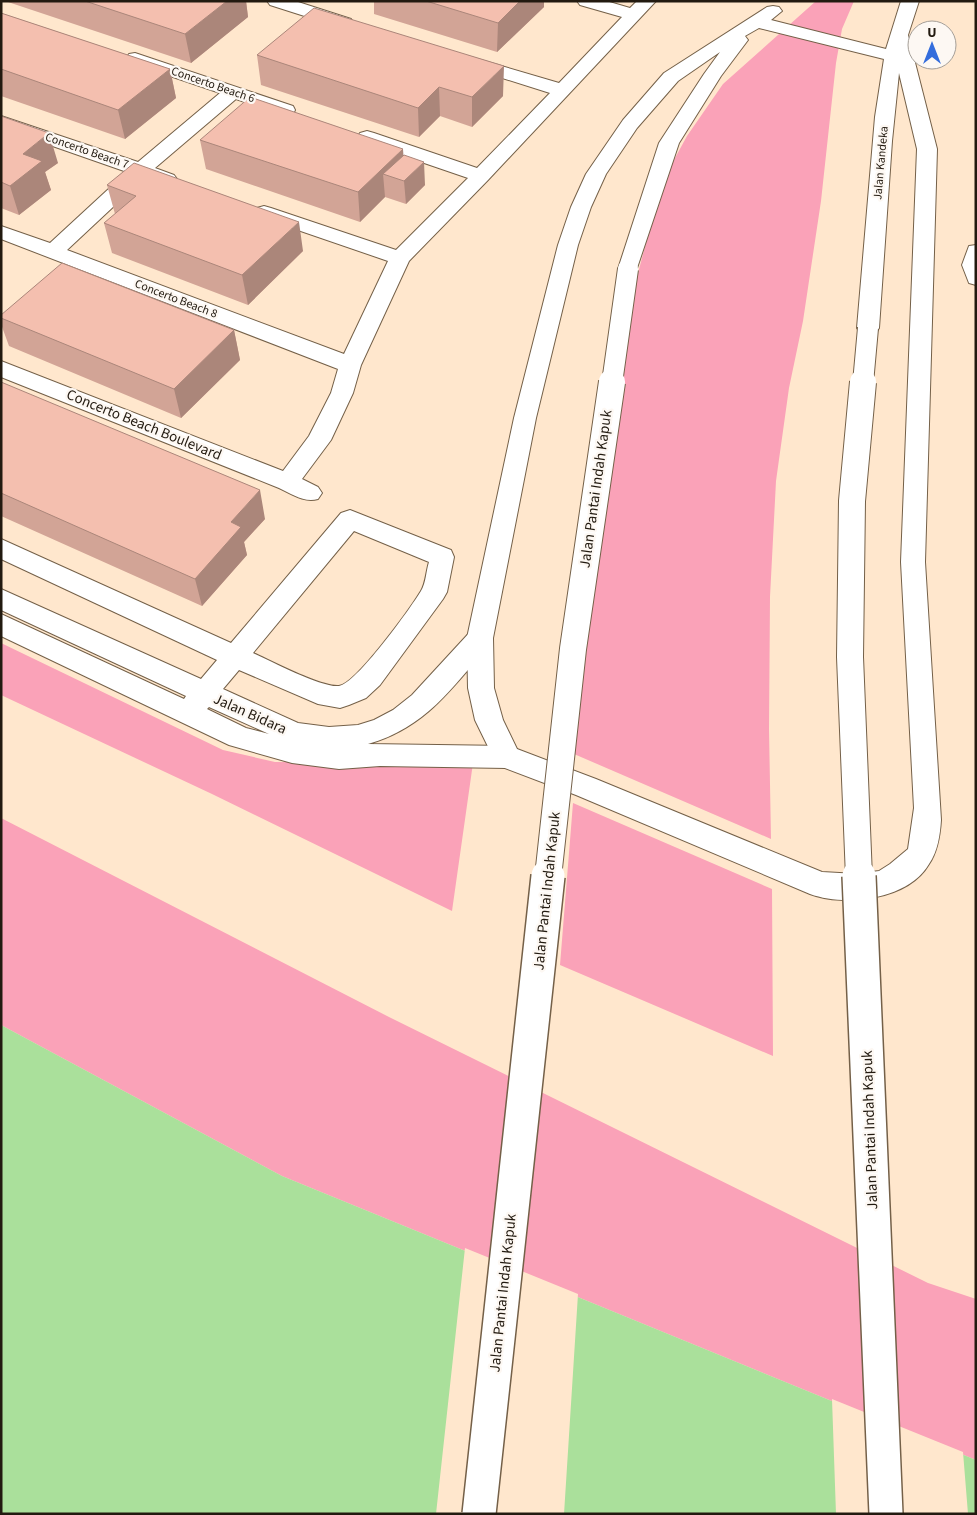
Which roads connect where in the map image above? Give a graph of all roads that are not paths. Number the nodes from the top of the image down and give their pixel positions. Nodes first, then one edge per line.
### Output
1 (276, 1) edge
2 (333, 1) edge
3 (586, 1) edge
4 (910, 1) edge
5 (641, 8) edge
6 (773, 11) edge
7 (318, 14) junction
8 (365, 29) edge
9 (896, 46) junction
10 (122, 54) edge
11 (449, 55) edge
12 (561, 90) junction
13 (233, 92) junction
14 (307, 117) edge
15 (1, 122) edge
16 (353, 132) edge
17 (141, 170) junction
18 (482, 176) junction
19 (188, 186) edge
20 (243, 205) edge
21 (1, 232) edge
22 (976, 251) edge
23 (53, 252) junction
24 (400, 258) junction
25 (976, 278) edge
26 (868, 328) joint
27 (350, 365) junction
28 (1, 368) edge
29 (288, 482) junction
30 (310, 493) dead end
31 (1, 548) edge
32 (1, 599) edge
33 (1, 624) edge
34 (480, 638) junction
35 (234, 656) junction
36 (196, 703) junction
37 (349, 738) junction
38 (380, 755) junction
39 (507, 757) junction
40 (479, 1514) edge
41 (886, 1514) edge

1 - 7 main road
2 - 7 main road
3 - 5 main road
4 - 9 main road, Jalan Kandeka
5 - 12 main road
6 - 9 main road
6 - 34 main road
6 - 40 main road, Jalan Pantai Indah Kapuk, bridge
7 - 8 main road
9 - 26 main road, Jalan Kandeka
9 - 39 main road, Jalan Bidara
10 - 13 main road, Concerto Beach 6
11 - 12 main road
12 - 18 main road
13 - 14 main road, Concerto Beach 6
13 - 17 main road
15 - 17 main road, Concerto Beach 7
16 - 18 main road
17 - 19 main road, Concerto Beach 7
17 - 23 main road
18 - 24 main road
20 - 24 main road
21 - 23 main road, Concerto Beach 8
22 - 25 main road
23 - 27 main road, Concerto Beach 8
24 - 27 main road
26 - 41 main road, Jalan Pantai Indah Kapuk, bridge
27 - 29 main road
28 - 29 main road, Concerto Beach Boulevard
29 - 30 main road, Concerto Beach Boulevard
31 - 35 main road
32 - 36 main road, Jalan Bidara
33 - 36 main road, Jalan Bidara
34 - 37 main road, Jalan Bidara
34 - 39 main road
35 - 35 main road
35 - 36 main road
36 - 37 main road, Jalan Bidara
36 - 38 main road, Jalan Bidara
37 - 38 main road
38 - 39 main road, Jalan Bidara

